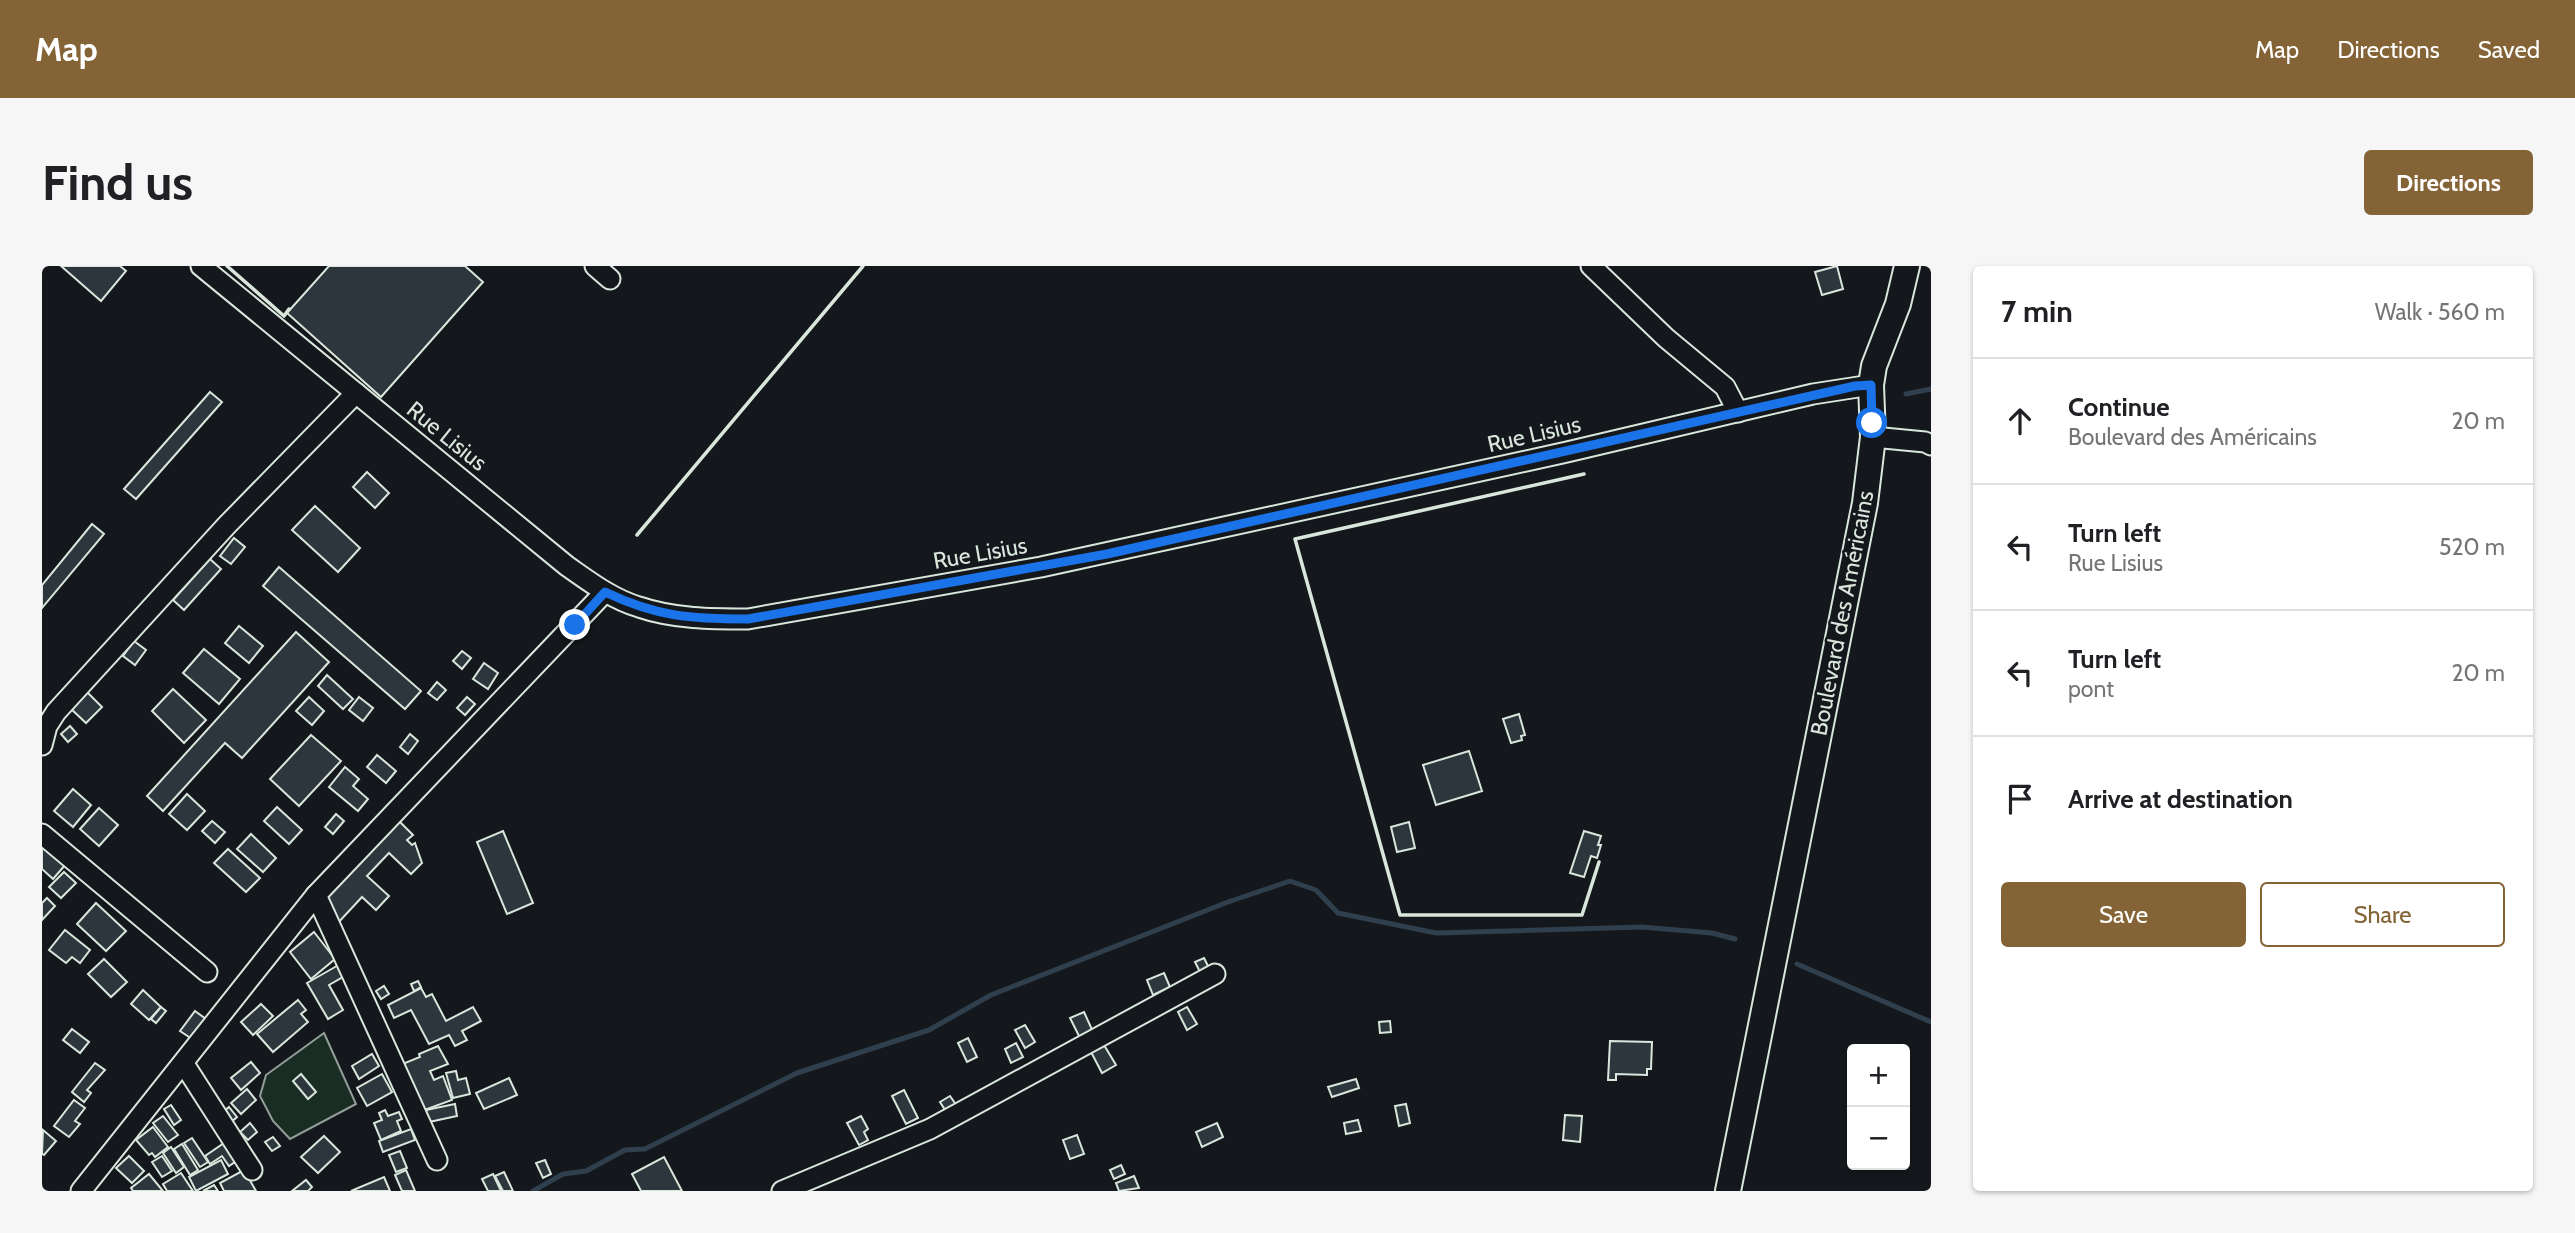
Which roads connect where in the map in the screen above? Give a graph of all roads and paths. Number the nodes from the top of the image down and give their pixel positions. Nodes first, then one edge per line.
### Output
1 (201, 266) edge
2 (1591, 266) edge
3 (1907, 266) edge
4 (1871, 385) junction
5 (356, 393) junction
6 (1738, 412) junction
7 (1873, 437) junction
8 (1931, 445) edge
9 (605, 592) junction
10 (42, 745) edge
11 (42, 834) edge
12 (316, 895) junction
13 (207, 972) dead end
14 (1215, 974) dead end
15 (184, 1064) junction
16 (437, 1160) dead end
17 (252, 1170) dead end
18 (81, 1191) edge
19 (782, 1191) edge
20 (1728, 1191) edge

1 - 5 street, Rue Lisius
2 - 6 street
3 - 4 main road, Boulevard des Américains
4 - 6 street, Rue Lisius
4 - 7 main road, Boulevard des Américains
5 - 9 street, Rue Lisius
5 - 10 street
6 - 9 street, Rue Lisius
7 - 8 street
7 - 20 main road, Boulevard des Américains
9 - 12 street
11 - 13 street
12 - 15 street
12 - 16 street
14 - 19 street
15 - 17 street
15 - 18 street

